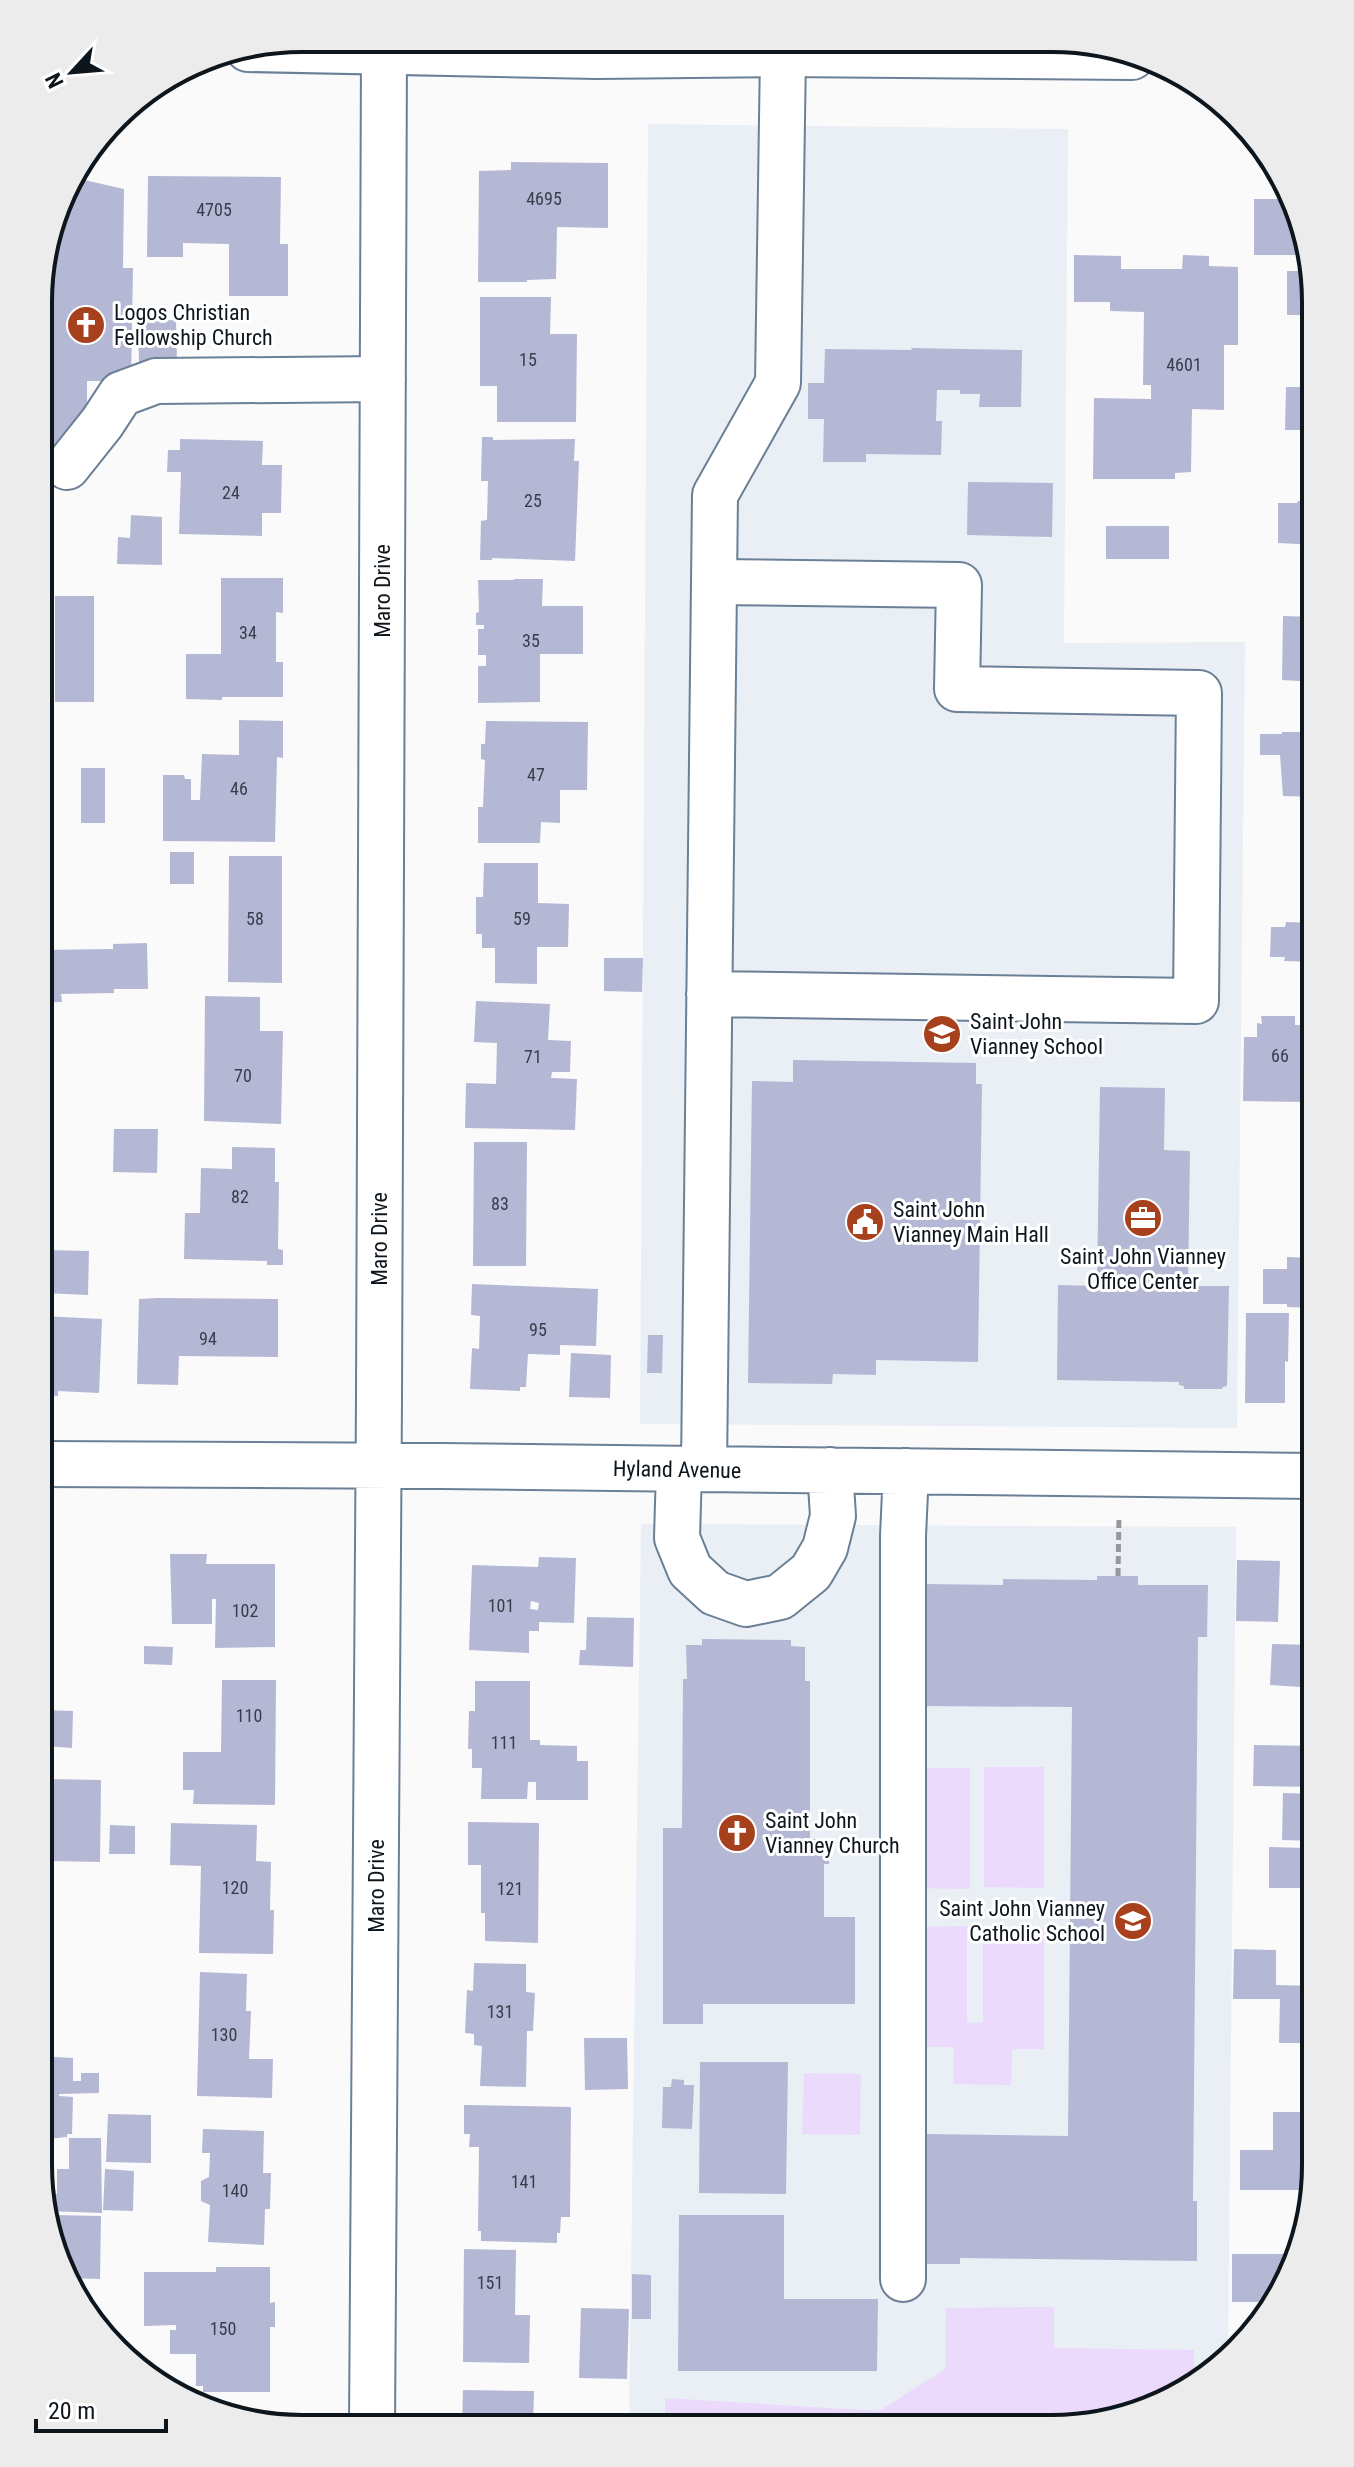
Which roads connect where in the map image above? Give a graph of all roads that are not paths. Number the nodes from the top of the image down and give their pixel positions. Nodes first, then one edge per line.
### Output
1 (734, 52) edge
2 (804, 52) edge
3 (958, 52) edge
4 (384, 53) edge
5 (783, 54) junction
6 (1092, 56) edge
7 (383, 379) junction
8 (67, 467) dead end
9 (714, 582) junction
10 (709, 994) junction
11 (52, 1464) edge
12 (378, 1466) junction
13 (692, 1469) junction
14 (830, 1470) junction
15 (906, 1471) junction
16 (1301, 1476) edge
17 (903, 2279) dead end
18 (372, 2415) edge

1 - 5 street
2 - 5 street
3 - 6 street
4 - 7 street, Maro Drive
5 - 9 street
7 - 8 street
7 - 12 street, Maro Drive
9 - 10 street
9 - 10 street
10 - 13 street
11 - 12 street, Hyland Avenue
12 - 13 street, Hyland Avenue
12 - 18 street, Maro Drive
13 - 14 street, Hyland Avenue
13 - 14 street
14 - 15 street, Hyland Avenue
15 - 16 street, Hyland Avenue
15 - 17 street

